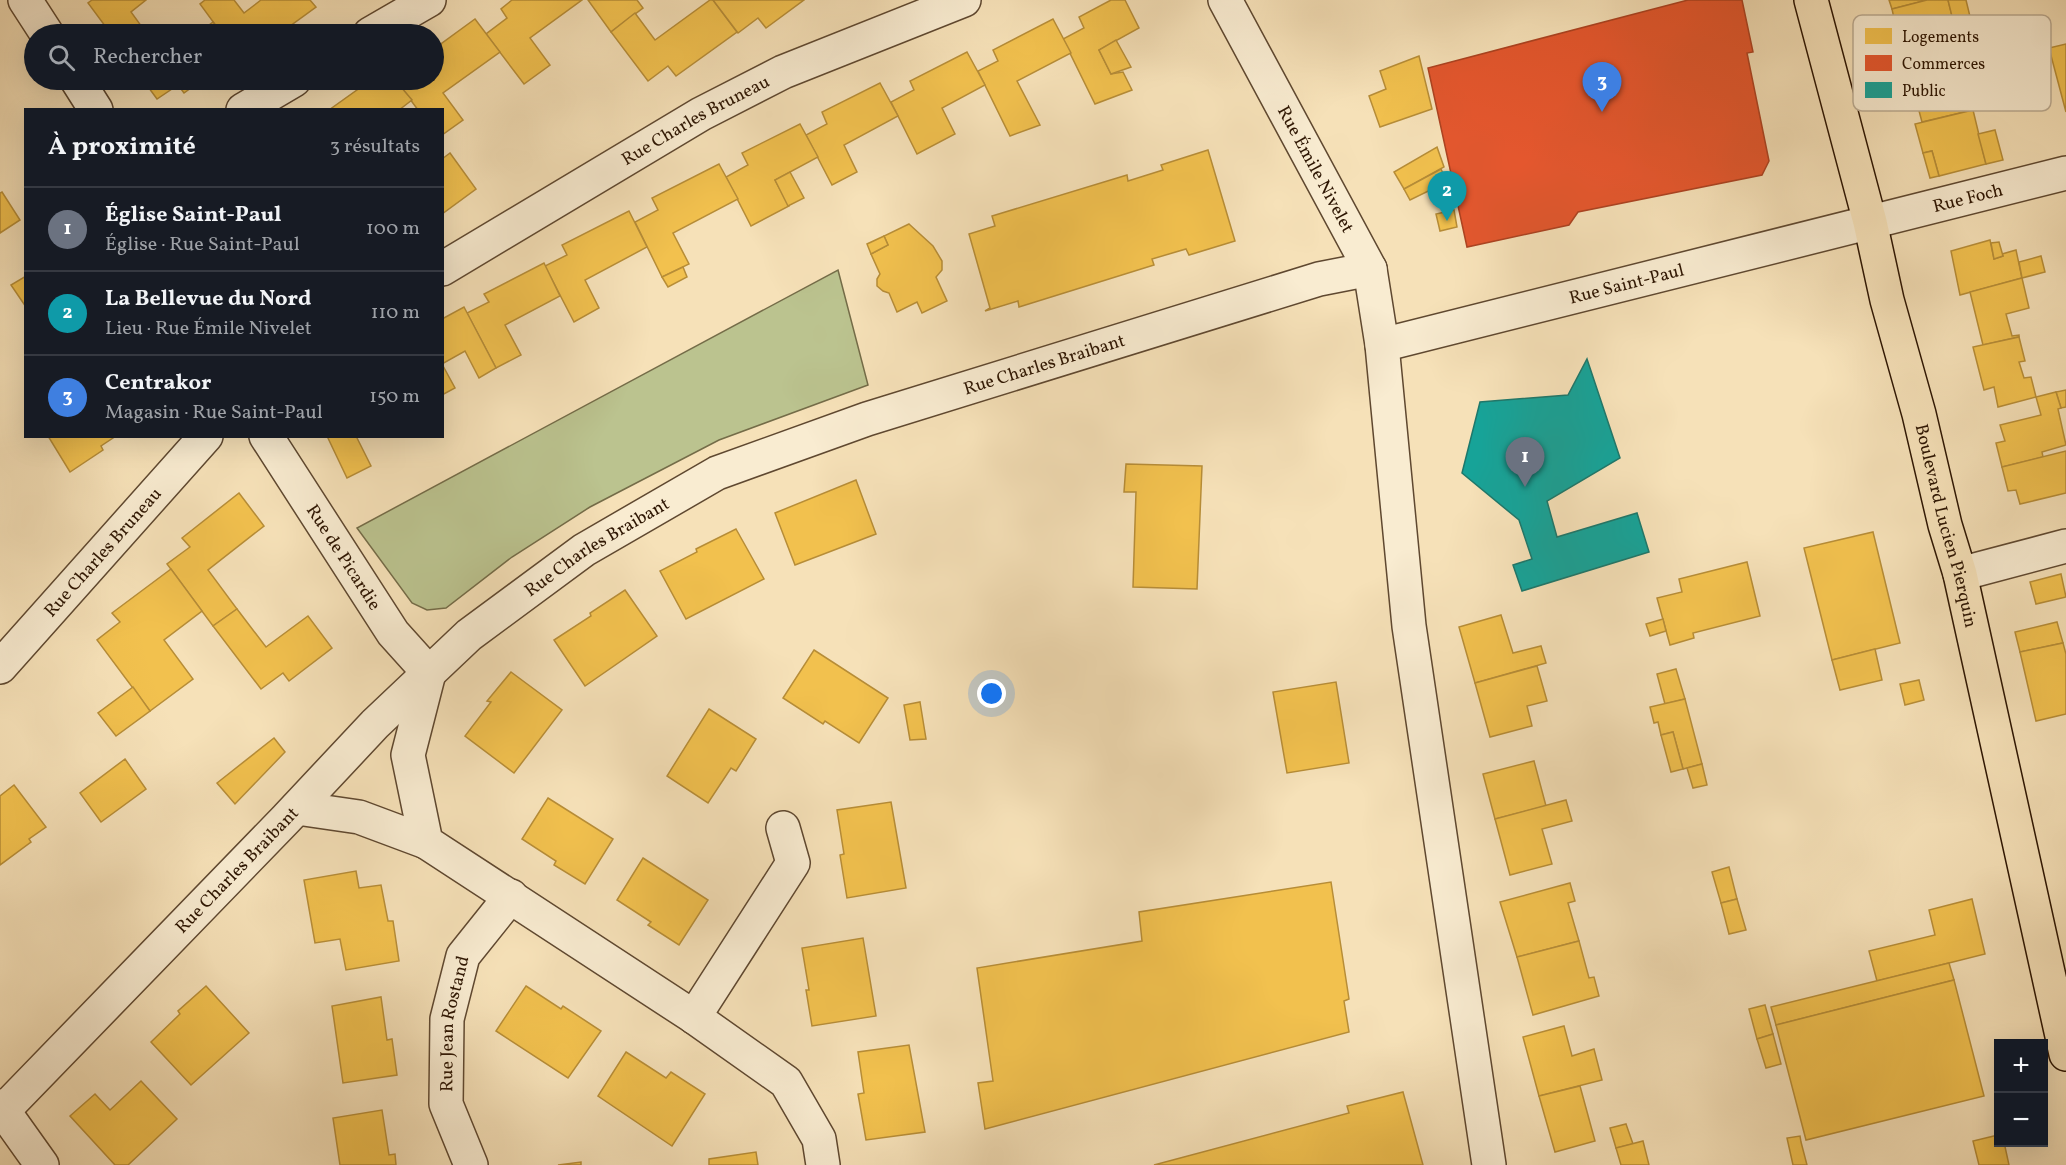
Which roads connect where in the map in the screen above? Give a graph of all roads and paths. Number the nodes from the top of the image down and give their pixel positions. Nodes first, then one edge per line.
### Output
1 (25, 0) edge
2 (429, 0) edge
3 (963, 0) edge
4 (1225, 0) edge
5 (1811, 0) edge
6 (41, 24) edge
7 (387, 24) edge
8 (83, 90) edge
9 (277, 90) edge
10 (95, 108) edge
11 (246, 108) edge
12 (2066, 173) edge
13 (1870, 222) junction
14 (444, 268) edge
15 (1370, 269) junction
16 (1382, 345) junction
17 (204, 438) edge
18 (267, 438) edge
19 (2066, 546) edge
20 (1960, 574) junction
21 (0, 668) edge
22 (429, 673) junction
23 (297, 808) junction
24 (783, 828) dead end
25 (426, 842) junction
26 (511, 896) junction
27 (694, 1017) junction
28 (2066, 1054) edge
29 (1, 1110) edge
30 (42, 1165) edge
31 (471, 1165) edge
32 (823, 1165) edge
33 (1489, 1165) edge

1 - 6 street
2 - 7 street
3 - 14 street, Rue Charles Bruneau
4 - 15 street, Rue Émile Nivelet
5 - 13 main road, Boulevard Lucien Pierquin
8 - 10 street
9 - 11 street
12 - 13 street, Rue Foch
13 - 16 street, Rue Saint-Paul
13 - 20 main road, Boulevard Lucien Pierquin
15 - 16 street, Rue Émile Nivelet
15 - 22 street, Rue Charles Braibant
16 - 33 street, Rue Émile Nivelet
17 - 21 street, Rue Charles Bruneau
18 - 22 street, Rue de Picardie
19 - 20 street
20 - 28 main road, Boulevard Lucien Pierquin
22 - 23 street, Rue Charles Braibant
22 - 25 street
23 - 25 street
23 - 29 street, Rue Charles Braibant
24 - 27 street
25 - 26 street
26 - 27 street
26 - 31 street, Rue Jean Rostand
27 - 32 street
29 - 30 street

